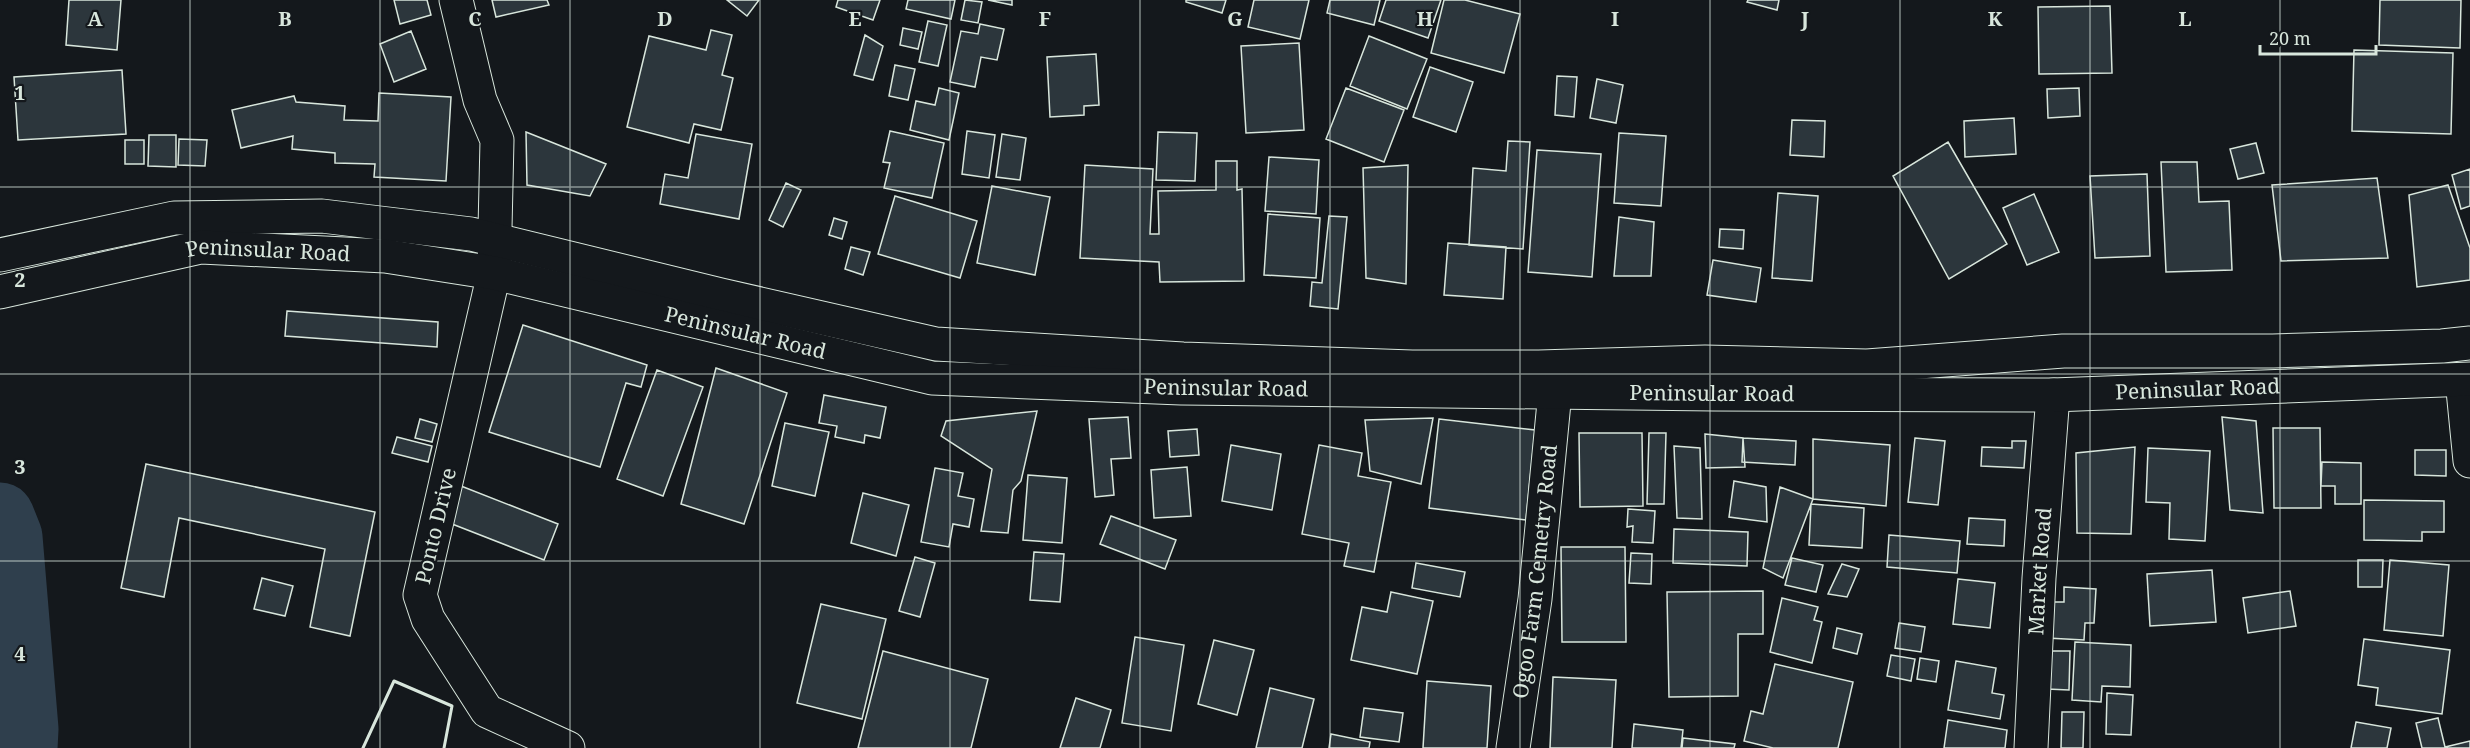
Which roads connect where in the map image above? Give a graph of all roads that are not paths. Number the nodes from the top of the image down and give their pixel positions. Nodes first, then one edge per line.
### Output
1 (456, 0) edge
2 (497, 239) junction
3 (0, 255) edge
4 (494, 273) junction
5 (0, 292) edge
6 (2470, 343) edge
7 (2466, 379) edge
8 (1555, 392) junction
9 (2053, 395) junction
10 (2470, 461) edge
11 (568, 748) edge
12 (1514, 748) edge
13 (2031, 748) edge

1 - 2 main road, Ponto Drive
2 - 3 main road, Peninsular Road
2 - 4 main road, Ponto Drive
2 - 6 main road, Peninsular Road
4 - 5 main road, Peninsular Road
4 - 8 main road, Peninsular Road
4 - 11 main road, Ponto Drive
7 - 9 main road, Peninsular Road
7 - 10 main road
8 - 9 main road, Peninsular Road
8 - 12 main road, Ogoo Farm Cemetry Road
9 - 13 main road, Market Road

